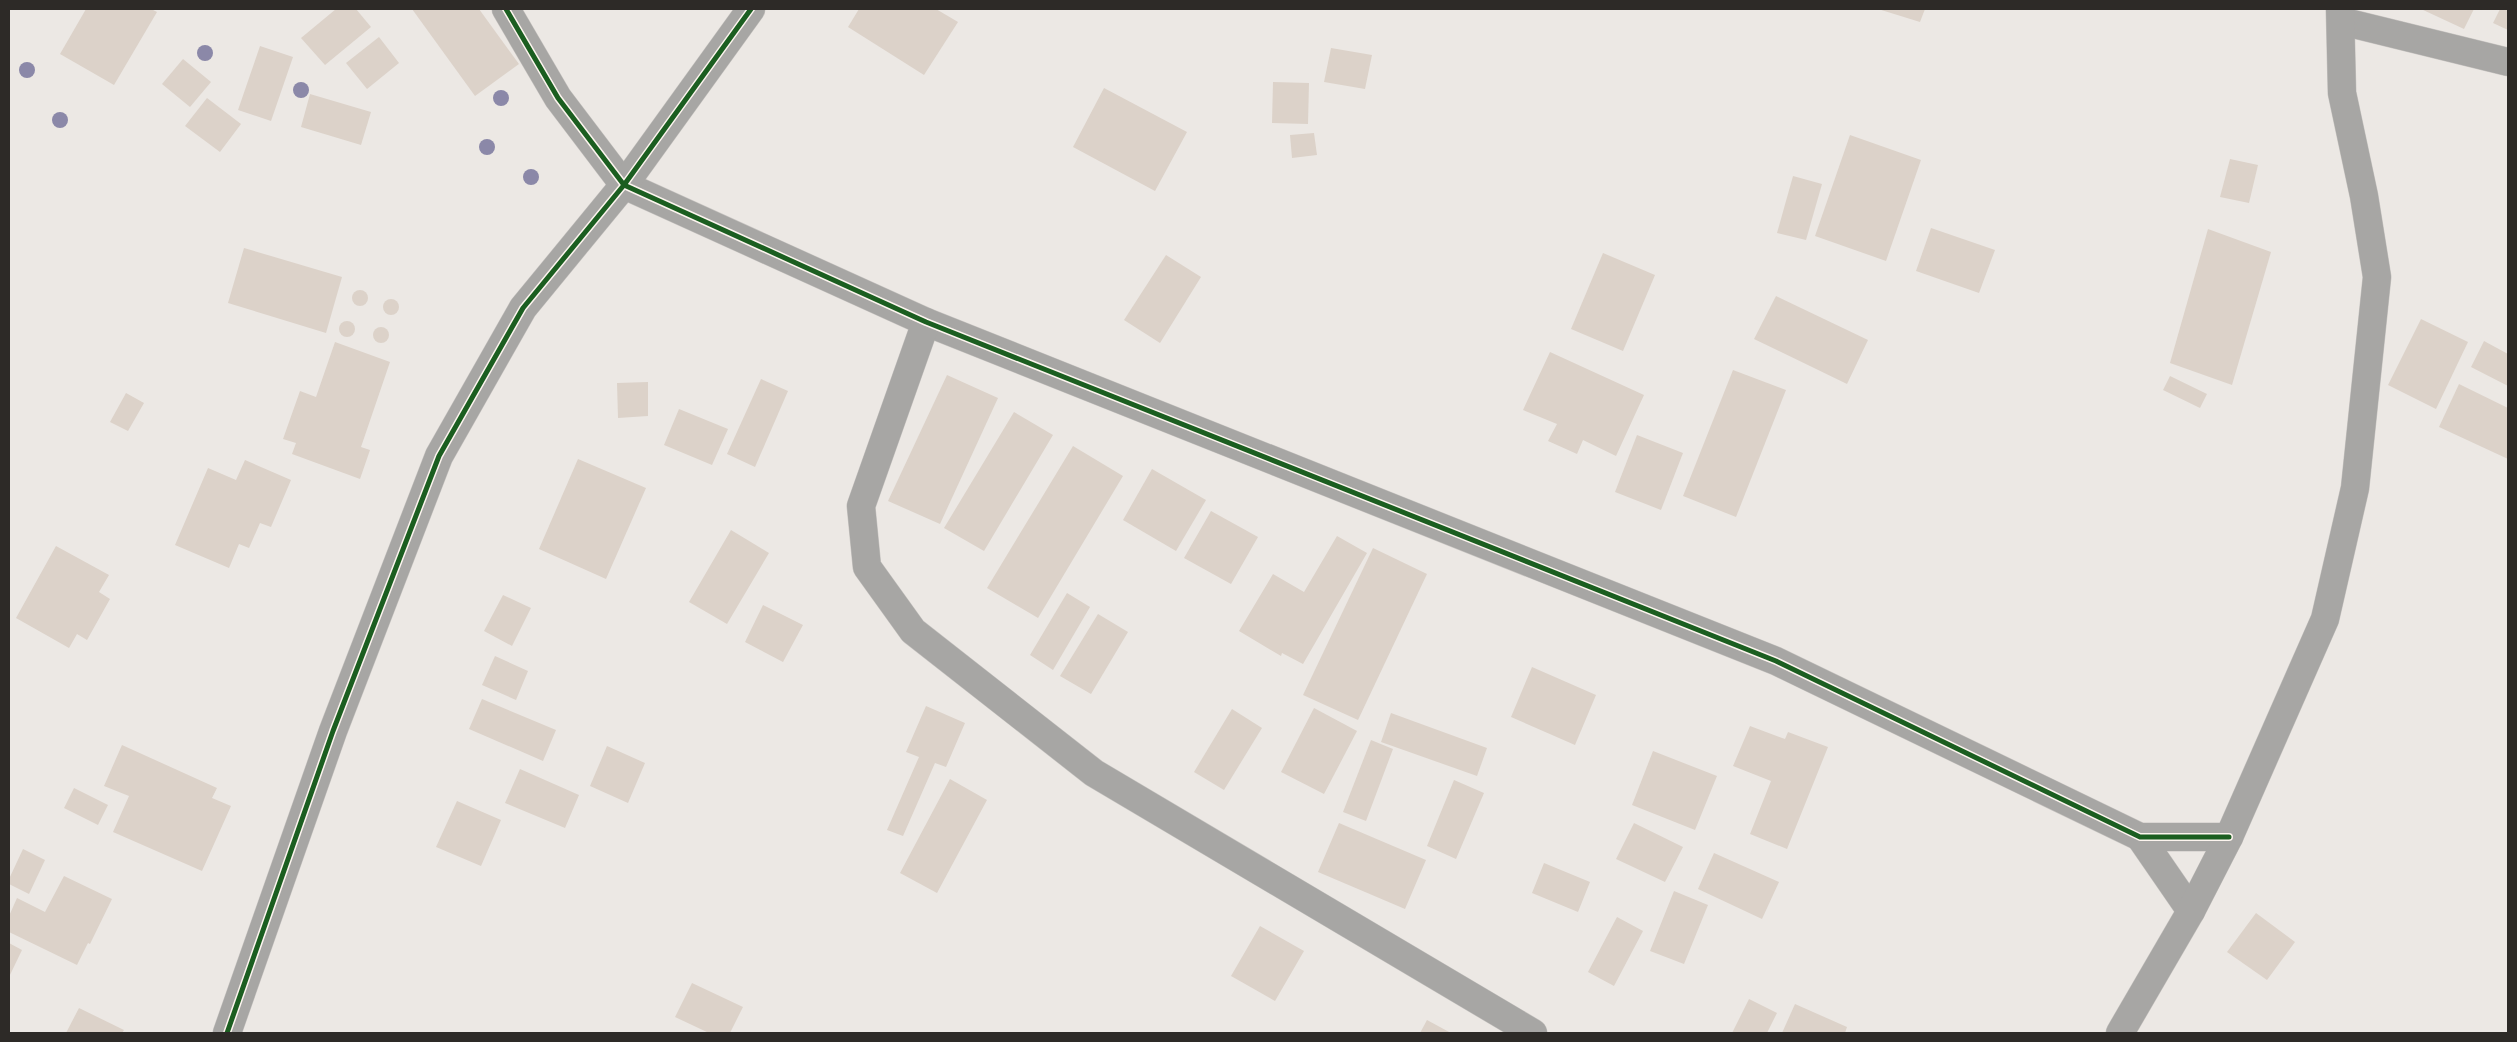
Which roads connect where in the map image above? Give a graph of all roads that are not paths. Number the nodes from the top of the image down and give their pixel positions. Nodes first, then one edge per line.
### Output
1 (506, 9) edge
2 (751, 9) edge
3 (2340, 15) edge
4 (2508, 62) edge
5 (624, 185) junction
6 (926, 322) junction
7 (2140, 837) junction
8 (2229, 837) junction
9 (2191, 911) junction
10 (227, 1033) edge
11 (1533, 1033) edge
12 (2120, 1033) edge

1 - 5 street
2 - 5 street
3 - 4 street
3 - 8 street
5 - 6 street
5 - 10 street
6 - 7 street
6 - 11 street
7 - 8 street
7 - 9 street
8 - 9 street
9 - 12 street

